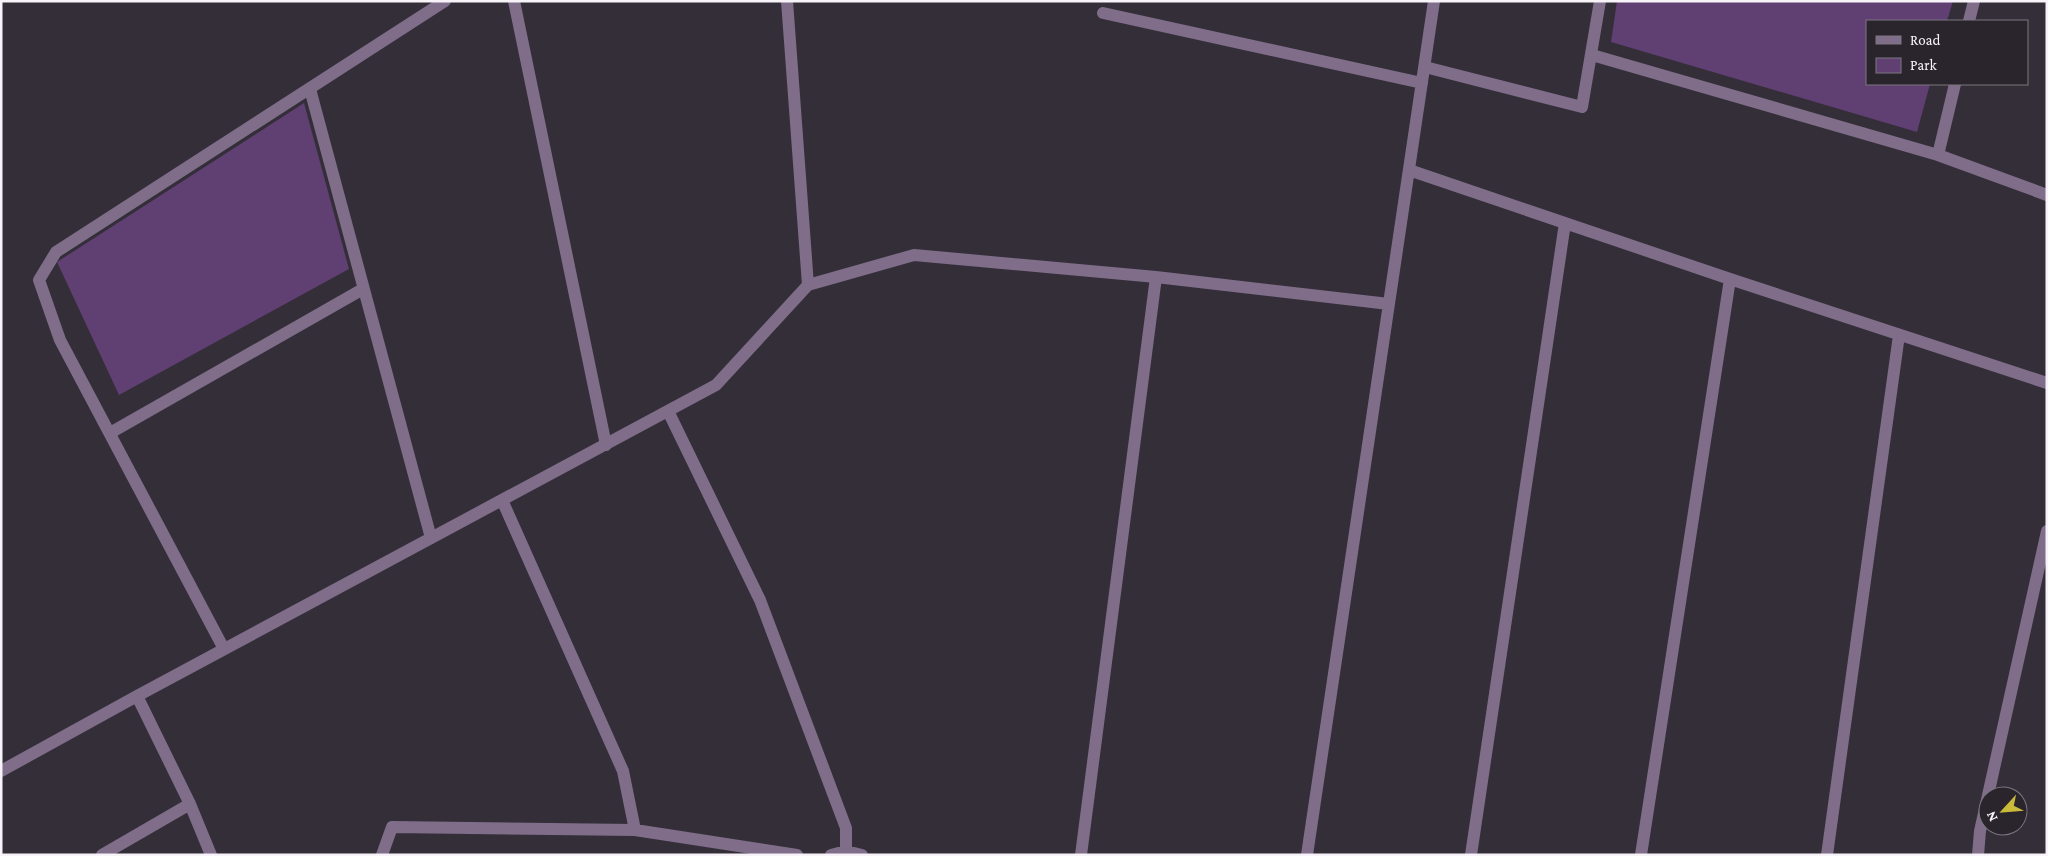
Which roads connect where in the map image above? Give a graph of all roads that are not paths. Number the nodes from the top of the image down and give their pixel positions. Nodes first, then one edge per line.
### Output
1 (445, 1) edge
2 (514, 1) edge
3 (787, 1) edge
4 (1434, 1) edge
5 (1600, 1) edge
6 (1974, 1) edge
7 (1103, 14) dead end
8 (1969, 20) edge
9 (1592, 54) junction
10 (1425, 67) junction
11 (1422, 83) junction
12 (1955, 85) edge
13 (310, 89) junction
14 (1938, 155) junction
15 (1409, 170) junction
16 (2047, 195) edge
17 (1565, 223) junction
18 (1156, 278) junction
19 (1730, 279) junction
20 (808, 284) junction
21 (363, 289) junction
22 (1389, 304) junction
23 (1899, 335) junction
24 (2047, 383) edge
25 (668, 411) junction
26 (110, 433) junction
27 (606, 445) junction
28 (502, 500) junction
29 (2047, 530) edge
30 (431, 538) junction
31 (224, 649) junction
32 (137, 696) junction
33 (1, 771) edge
34 (190, 804) junction
35 (635, 830) junction
36 (846, 851) junction
37 (102, 855) edge
38 (211, 855) edge
39 (382, 855) edge
40 (797, 855) edge
41 (831, 855) edge
42 (862, 855) edge
43 (1081, 855) edge
44 (1307, 855) edge
45 (1471, 855) edge
46 (1642, 855) edge
47 (1827, 855) edge
48 (1978, 855) edge

1 - 13 street
2 - 27 street
3 - 20 street
4 - 10 street
5 - 9 street
6 - 8 street
7 - 11 street
9 - 10 street
9 - 14 street
10 - 11 street
11 - 15 street
12 - 14 street
13 - 21 street
13 - 26 street
14 - 16 street
15 - 17 street
15 - 22 street
17 - 19 street
17 - 45 street
18 - 20 street
18 - 22 street
18 - 43 street
19 - 23 street
19 - 46 street
20 - 25 street
21 - 26 street
21 - 30 street
22 - 44 street
23 - 24 street
23 - 47 street
25 - 27 street
25 - 36 street
26 - 31 street
27 - 28 street
28 - 30 street
28 - 35 street
29 - 48 street
30 - 31 street
31 - 32 street
32 - 33 street
32 - 34 street
34 - 37 street
34 - 38 street
35 - 39 street
35 - 40 street
36 - 41 street
36 - 42 street

